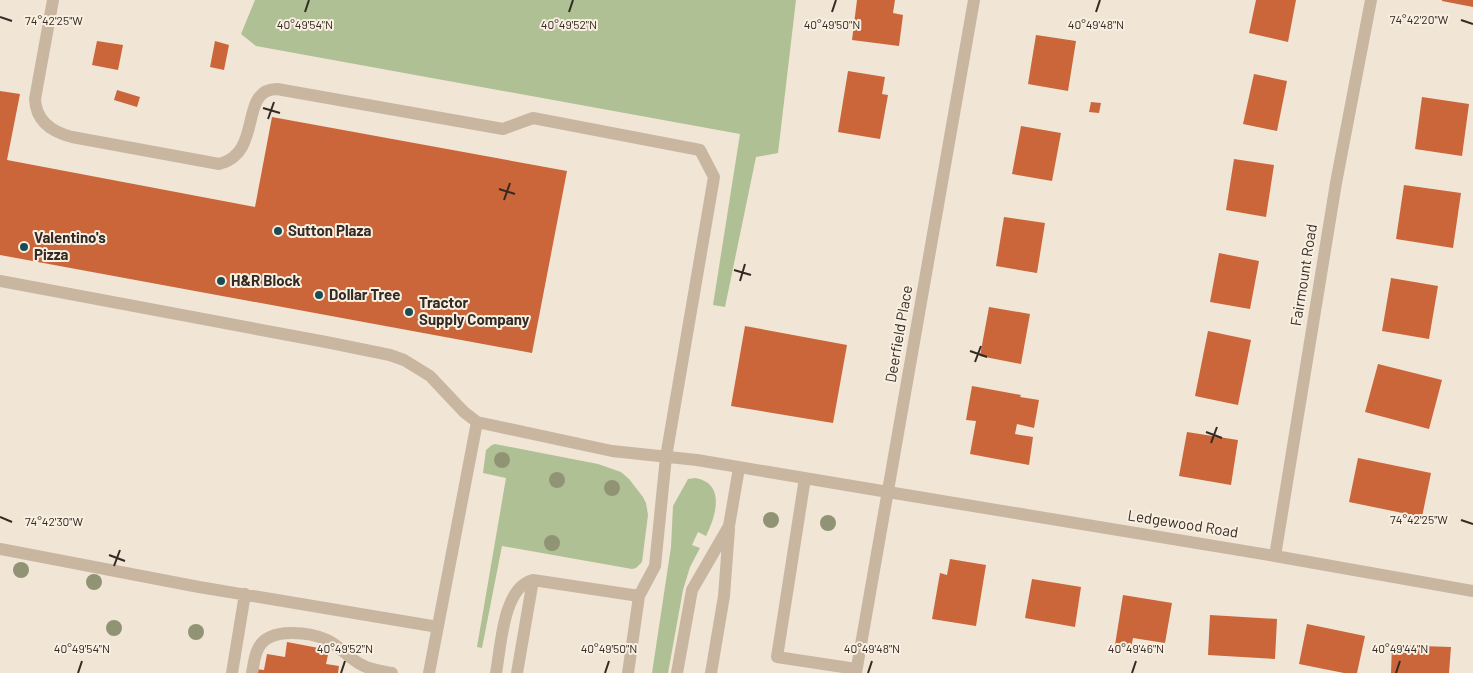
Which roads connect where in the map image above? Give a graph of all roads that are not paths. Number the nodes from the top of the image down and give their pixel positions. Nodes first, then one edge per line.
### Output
1 (53, 0) edge
2 (974, 0) edge
3 (1371, 0) edge
4 (0, 282) edge
5 (476, 422) junction
6 (666, 457) junction
7 (739, 468) junction
8 (805, 478) junction
9 (888, 492) junction
10 (729, 526) junction
11 (0, 549) edge
12 (1274, 556) junction
13 (533, 580) junction
14 (1473, 591) edge
15 (245, 594) junction
16 (639, 596) junction
17 (438, 628) junction
18 (856, 671) edge
19 (232, 673) edge
20 (252, 673) edge
21 (392, 673) edge
22 (430, 673) edge
23 (496, 673) edge
24 (517, 673) edge
25 (628, 673) edge
26 (677, 673) edge
27 (711, 673) edge

1 - 6 street
2 - 9 street, Deerfield Place
3 - 12 street, Fairmount Road
4 - 5 street
5 - 6 street, Ledgewood Road
5 - 17 street
6 - 7 street, Ledgewood Road
6 - 16 street
7 - 8 street, Ledgewood Road
7 - 10 street
8 - 9 street, Ledgewood Road
8 - 18 street
9 - 12 street, Ledgewood Road
9 - 18 street, Deerfield Place
10 - 26 street
10 - 27 street
11 - 15 street
12 - 14 street, Ledgewood Road
13 - 16 street
13 - 23 street
13 - 24 street
15 - 17 street
15 - 19 street
16 - 25 street
17 - 22 street
20 - 21 street

